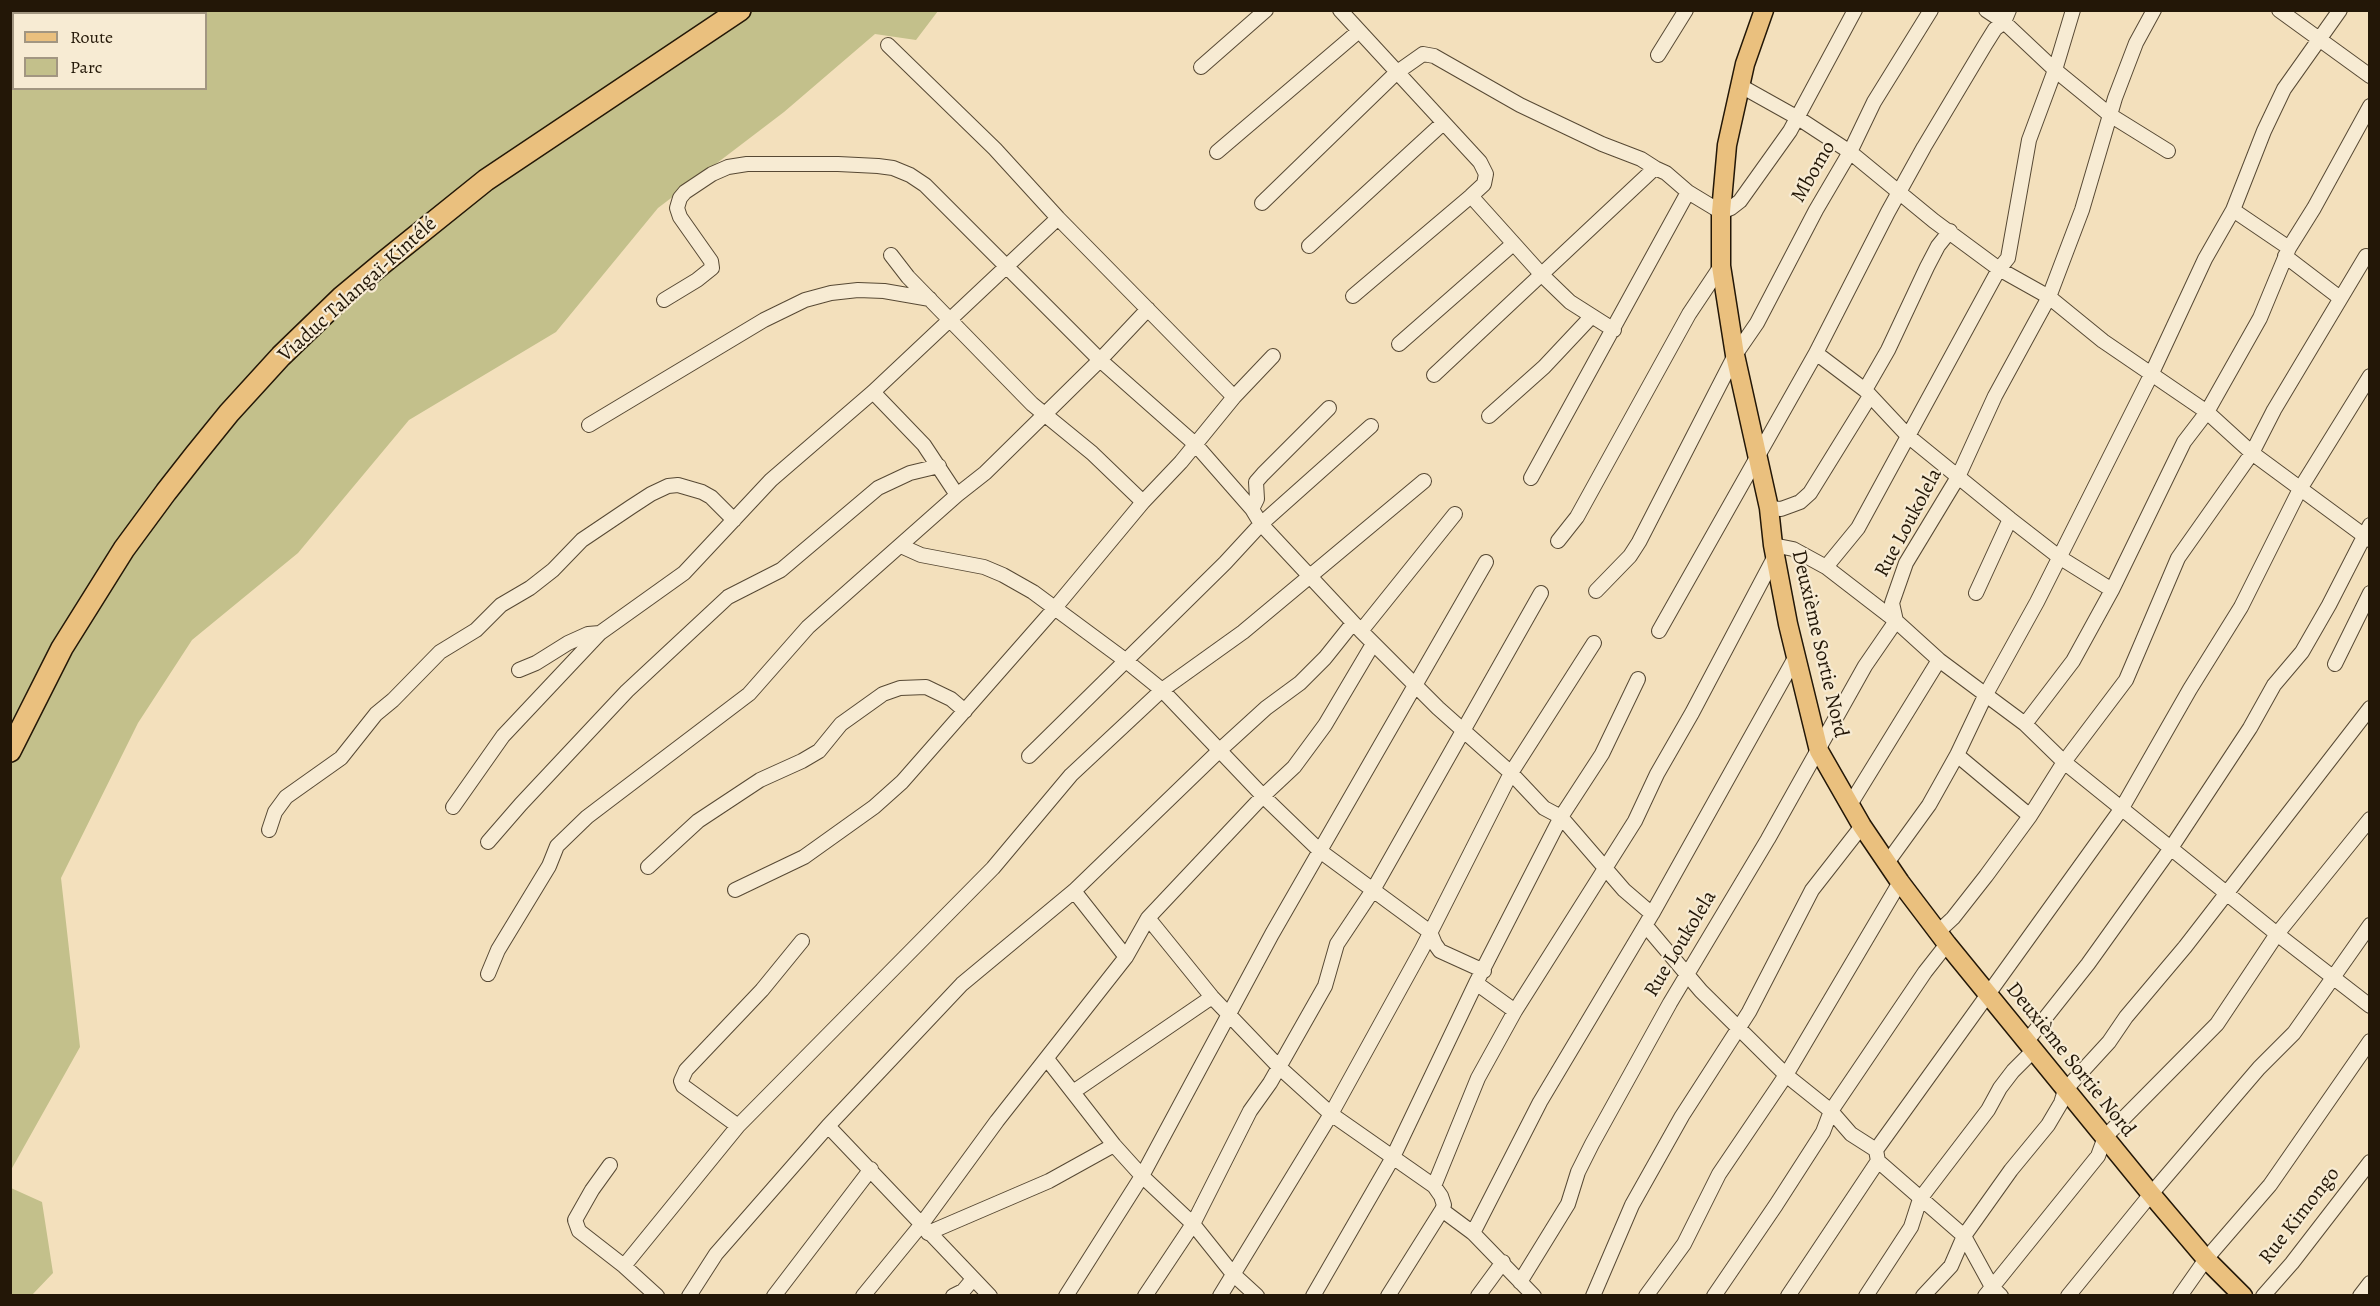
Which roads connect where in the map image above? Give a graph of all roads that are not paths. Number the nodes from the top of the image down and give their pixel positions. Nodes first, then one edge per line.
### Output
1 (716, 10) edge
2 (740, 10) edge
3 (1266, 10) edge
4 (1340, 10) edge
5 (1686, 10) edge
6 (1764, 10) edge
7 (1855, 10) edge
8 (1931, 10) edge
9 (1986, 10) edge
10 (2073, 10) edge
11 (2154, 10) edge
12 (2279, 10) edge
13 (2340, 10) edge
14 (2006, 16) edge
15 (1359, 31) junction
16 (2320, 40) junction
17 (888, 45) dead end
18 (1658, 55) dead end
19 (1201, 67) dead end
20 (2055, 70) junction
21 (1396, 73) junction
22 (2369, 74) edge
23 (1739, 85) junction
24 (2370, 106) edge
25 (2110, 115) junction
26 (1798, 118) junction
27 (1443, 123) junction
28 (2168, 151) dead end
29 (1217, 152) dead end
30 (1850, 152) junction
31 (1654, 168) junction
32 (1900, 191) junction
33 (1688, 192) junction
34 (1470, 196) junction
35 (1262, 202) dead end
36 (2233, 210) junction
37 (1720, 212) junction
38 (1058, 218) junction
39 (1950, 231) junction
40 (1514, 244) junction
41 (1309, 246) dead end
42 (2287, 252) junction
43 (891, 255) dead end
44 (2366, 256) dead end
45 (1721, 266) junction
46 (1006, 267) junction
47 (1999, 269) junction
48 (1542, 275) junction
49 (1353, 296) dead end
50 (2049, 297) junction
51 (2340, 297) junction
52 (930, 299) junction
53 (664, 300) dead end
54 (1148, 309) junction
55 (1591, 317) junction
56 (950, 321) junction
57 (1614, 330) junction
58 (1399, 344) dead end
59 (1816, 354) junction
60 (1735, 355) junction
61 (1273, 356) dead end
62 (1100, 360) junction
63 (1434, 375) dead end
64 (2151, 375) junction
65 (2370, 376) edge
66 (873, 392) junction
67 (1868, 393) junction
68 (1234, 397) junction
69 (1329, 408) dead end
70 (2207, 412) junction
71 (1044, 413) junction
72 (1489, 416) dead end
73 (589, 425) dead end
74 (1371, 426) dead end
75 (1908, 436) junction
76 (1195, 444) junction
77 (2252, 453) junction
78 (1757, 457) junction
79 (939, 466) junction
80 (1958, 477) junction
81 (1532, 478) dead end
82 (1424, 481) dead end
83 (2300, 489) junction
84 (957, 495) junction
85 (1143, 502) junction
86 (1769, 508) junction
87 (1252, 509) junction
88 (1455, 514) dead end
89 (2010, 519) junction
90 (734, 520) junction
91 (1261, 524) junction
92 (2368, 534) edge
93 (1558, 541) dead end
94 (901, 546) junction
95 (1774, 551) junction
96 (2060, 557) junction
97 (1486, 562) dead end
98 (1826, 567) junction
99 (1310, 575) junction
100 (2112, 590) junction
101 (1596, 591) dead end
102 (1541, 593) dead end
103 (2370, 593) edge
104 (1976, 594) dead end
105 (1054, 609) junction
106 (1896, 621) junction
107 (1357, 627) junction
108 (1659, 631) dead end
109 (600, 633) junction
110 (1594, 643) dead end
111 (1373, 644) junction
112 (1794, 658) junction
113 (1125, 660) junction
114 (1939, 660) junction
115 (2335, 664) dead end
116 (519, 670) dead end
117 (1638, 679) dead end
118 (1415, 685) junction
119 (1162, 690) junction
120 (1985, 696) junction
121 (2370, 708) edge
122 (964, 711) junction
123 (10, 718) edge
124 (2025, 724) junction
125 (1465, 730) junction
126 (1221, 749) junction
127 (10, 751) edge
128 (1819, 751) junction
129 (1957, 755) junction
130 (1029, 756) dead end
131 (2064, 762) junction
132 (1511, 772) junction
133 (1263, 796) junction
134 (1851, 803) junction
135 (453, 807) dead end
136 (2122, 808) junction
137 (2030, 816) junction
138 (1561, 817) junction
139 (2370, 819) edge
140 (1862, 826) junction
141 (269, 830) dead end
142 (488, 842) dead end
143 (2171, 848) junction
144 (1320, 851) junction
145 (1887, 863) junction
146 (648, 867) dead end
147 (1604, 869) junction
148 (1900, 882) junction
149 (735, 890) dead end
150 (1373, 890) junction
151 (1074, 891) junction
152 (2226, 893) junction
153 (1148, 918) junction
154 (1649, 920) junction
155 (2370, 925) edge
156 (1430, 932) junction
157 (2277, 934) junction
158 (1942, 938) junction
159 (802, 941) dead end
160 (1126, 957) junction
161 (1484, 970) junction
162 (488, 974) dead end
163 (1687, 975) junction
164 (2331, 978) junction
165 (1476, 983) junction
166 (1988, 994) junction
167 (1212, 997) junction
168 (2370, 1006) edge
169 (1515, 1011) junction
170 (1229, 1016) junction
171 (1739, 1027) junction
172 (2370, 1041) edge
173 (2031, 1046) junction
174 (1047, 1059) junction
175 (1279, 1067) junction
176 (1786, 1075) junction
177 (2066, 1090) junction
178 (1073, 1092) junction
179 (1831, 1111) junction
180 (1331, 1114) junction
181 (738, 1126) junction
182 (828, 1126) junction
183 (2104, 1137) junction
184 (1114, 1145) junction
185 (1877, 1155) junction
186 (1392, 1158) junction
187 (2370, 1162) edge
188 (610, 1165) dead end
189 (871, 1169) junction
190 (1142, 1176) junction
191 (1434, 1186) junction
192 (2151, 1194) junction
193 (1920, 1199) junction
194 (1442, 1210) junction
195 (1193, 1224) junction
196 (925, 1228) junction
197 (1473, 1233) junction
198 (1964, 1236) junction
199 (2206, 1259) junction
200 (1503, 1262) junction
201 (624, 1266) junction
202 (1233, 1274) junction
203 (973, 1279) junction
204 (1520, 1282) junction
205 (2370, 1283) edge
206 (1993, 1293) edge
207 (657, 1296) edge
208 (689, 1296) edge
209 (774, 1296) edge
210 (863, 1296) edge
211 (953, 1296) edge
212 (990, 1296) edge
213 (1066, 1296) edge
214 (1145, 1296) edge
215 (1220, 1296) edge
216 (1257, 1296) edge
217 (1313, 1296) edge
218 (1388, 1296) edge
219 (1478, 1296) edge
220 (1534, 1296) edge
221 (1593, 1296) edge
222 (1646, 1296) edge
223 (1714, 1296) edge
224 (1788, 1296) edge
225 (1866, 1296) edge
226 (1923, 1296) edge
227 (2068, 1296) edge
228 (2180, 1296) edge
229 (2243, 1296) edge
230 (2263, 1296) edge
231 (2360, 1296) edge

1 - 123 highway, Viaduc Talangaï-Kintélé
2 - 127 highway, Viaduc Talangaï-Kintélé
3 - 19 street
4 - 15 street
5 - 18 street
6 - 23 main road, Deuxième Sortie Nord
7 - 26 street
8 - 30 street, Mbomo
9 - 14 street
10 - 20 street
11 - 25 street, Rue Loukolela
12 - 16 street
13 - 16 street
14 - 20 street
14 - 32 street
15 - 21 street
15 - 29 street
16 - 22 street
16 - 36 street
17 - 38 street
20 - 25 street
20 - 47 street
21 - 27 street
21 - 31 street
21 - 35 street
23 - 26 street
23 - 37 main road, Deuxième Sortie Nord
24 - 42 street
25 - 28 street
25 - 50 street, Rue Loukolela
26 - 30 street
26 - 37 street
27 - 34 street
27 - 41 street
30 - 32 street
30 - 60 street, Mbomo
31 - 33 street
31 - 48 street
32 - 39 street
32 - 59 street
33 - 37 street
33 - 57 street
34 - 40 street
34 - 49 street
36 - 42 street
36 - 64 street
37 - 45 main road, Deuxième Sortie Nord
38 - 46 street
38 - 54 street
39 - 47 street
39 - 67 street
40 - 48 street
40 - 58 street
42 - 51 street
42 - 70 street
43 - 52 street
44 - 51 street
45 - 60 main road, Deuxième Sortie Nord
45 - 93 street
46 - 53 street
46 - 56 street
46 - 62 street
47 - 50 street
47 - 75 street
48 - 55 street
48 - 63 street
50 - 64 street
50 - 80 street, Rue Loukolela
51 - 77 street
52 - 56 street
52 - 73 street
54 - 62 street
54 - 68 street
55 - 57 street
55 - 72 street
56 - 66 street
56 - 71 street
57 - 81 street
59 - 67 street
59 - 78 street
60 - 78 main road, Deuxième Sortie Nord
60 - 101 street, Mbomo
61 - 68 street
62 - 71 street
62 - 76 street
64 - 70 street
64 - 96 street
65 - 83 street
66 - 79 street
66 - 90 street
67 - 75 street
67 - 86 street
68 - 76 street
69 - 87 street
70 - 77 street
70 - 100 street
71 - 84 street
71 - 85 street
74 - 91 street
75 - 80 street
75 - 98 street
76 - 85 street
76 - 87 street
77 - 83 street
77 - 131 street
78 - 86 main road, Deuxième Sortie Nord
78 - 108 street
79 - 84 street
79 - 142 street
80 - 89 street
80 - 106 street, Rue Loukolela
82 - 99 street
83 - 92 street
83 - 136 street
84 - 94 street
85 - 105 street
86 - 95 main road, Deuxième Sortie Nord
87 - 91 street
88 - 107 street
89 - 96 street
89 - 104 street
90 - 109 street
90 - 141 street
91 - 99 street
91 - 113 street
92 - 143 street
94 - 105 street
94 - 162 street
95 - 98 street
95 - 112 main road, Deuxième Sortie Nord
95 - 147 street
96 - 100 street
96 - 120 street
97 - 118 street
98 - 106 street
99 - 107 street
99 - 119 street
100 - 124 street
102 - 125 street
103 - 115 street
105 - 113 street
105 - 122 street
106 - 114 street
106 - 128 street, Rue Loukolela
107 - 111 street
107 - 126 street
109 - 116 street
109 - 135 street
110 - 132 street
111 - 118 street
111 - 133 street
112 - 128 main road, Deuxième Sortie Nord
112 - 154 street
113 - 119 street
113 - 130 street
114 - 120 street
114 - 134 street
117 - 138 street
118 - 125 street
118 - 144 street
119 - 126 street
119 - 181 street
120 - 124 street
120 - 129 street
121 - 152 street
122 - 146 street
122 - 149 street
124 - 131 street
125 - 132 street
125 - 150 street
126 - 133 street
126 - 151 street
128 - 134 main road, Deuxième Sortie Nord
128 - 163 street, Rue Loukolela
129 - 137 street
129 - 145 street
131 - 136 street
131 - 137 street
132 - 138 street
132 - 156 street
133 - 144 street
133 - 153 street
134 - 140 main road, Deuxième Sortie Nord
136 - 143 street
136 - 166 street
137 - 158 street
138 - 147 street
138 - 161 street
139 - 157 street
140 - 145 main road, Deuxième Sortie Nord
140 - 171 street
143 - 152 street
143 - 173 street
144 - 150 street
144 - 170 street
145 - 148 main road, Deuxième Sortie Nord
147 - 154 street
147 - 169 street
148 - 158 main road, Deuxième Sortie Nord
148 - 176 street
150 - 156 street
150 - 175 street
151 - 160 street
151 - 182 street
152 - 157 street
152 - 177 street
153 - 160 street
153 - 167 street
154 - 163 street
154 - 197 street
155 - 164 street
156 - 161 street
156 - 180 street
157 - 164 street
157 - 183 street
158 - 166 main road, Deuxième Sortie Nord
158 - 179 street
159 - 181 street
160 - 174 street
161 - 165 street
163 - 171 street
163 - 204 street, Rue Loukolela
164 - 168 street
164 - 192 street
165 - 169 street
165 - 186 street
166 - 173 main road, Deuxième Sortie Nord
166 - 185 street
167 - 170 street
167 - 178 street
169 - 191 street
170 - 175 street
170 - 190 street
171 - 176 street
171 - 221 street
172 - 199 street
173 - 177 main road, Deuxième Sortie Nord
173 - 193 street
174 - 178 street
174 - 196 street
175 - 180 street
175 - 195 street
176 - 179 street
176 - 222 street
177 - 183 main road, Deuxième Sortie Nord
177 - 198 street
178 - 184 street
179 - 185 street
179 - 223 street
180 - 186 street
180 - 202 street
181 - 201 street
182 - 189 street
182 - 208 street
183 - 192 main road, Deuxième Sortie Nord
183 - 206 street
184 - 190 street
184 - 196 street
185 - 193 street
185 - 224 street
186 - 191 street
186 - 217 street
187 - 230 street, Rue Kimongo
188 - 201 street
189 - 196 street
189 - 209 street
190 - 195 street
190 - 213 street
191 - 194 street
192 - 199 main road, Deuxième Sortie Nord
192 - 227 street
193 - 198 street
193 - 225 street
194 - 197 street
194 - 218 street
195 - 202 street
195 - 214 street
196 - 203 street
196 - 210 street
197 - 200 street
198 - 206 street
198 - 226 street
199 - 228 street
199 - 229 main road, Deuxième Sortie Nord
200 - 204 street
200 - 219 street
201 - 207 street
202 - 215 street
202 - 216 street
203 - 211 street
203 - 212 street
204 - 220 street
205 - 231 street

